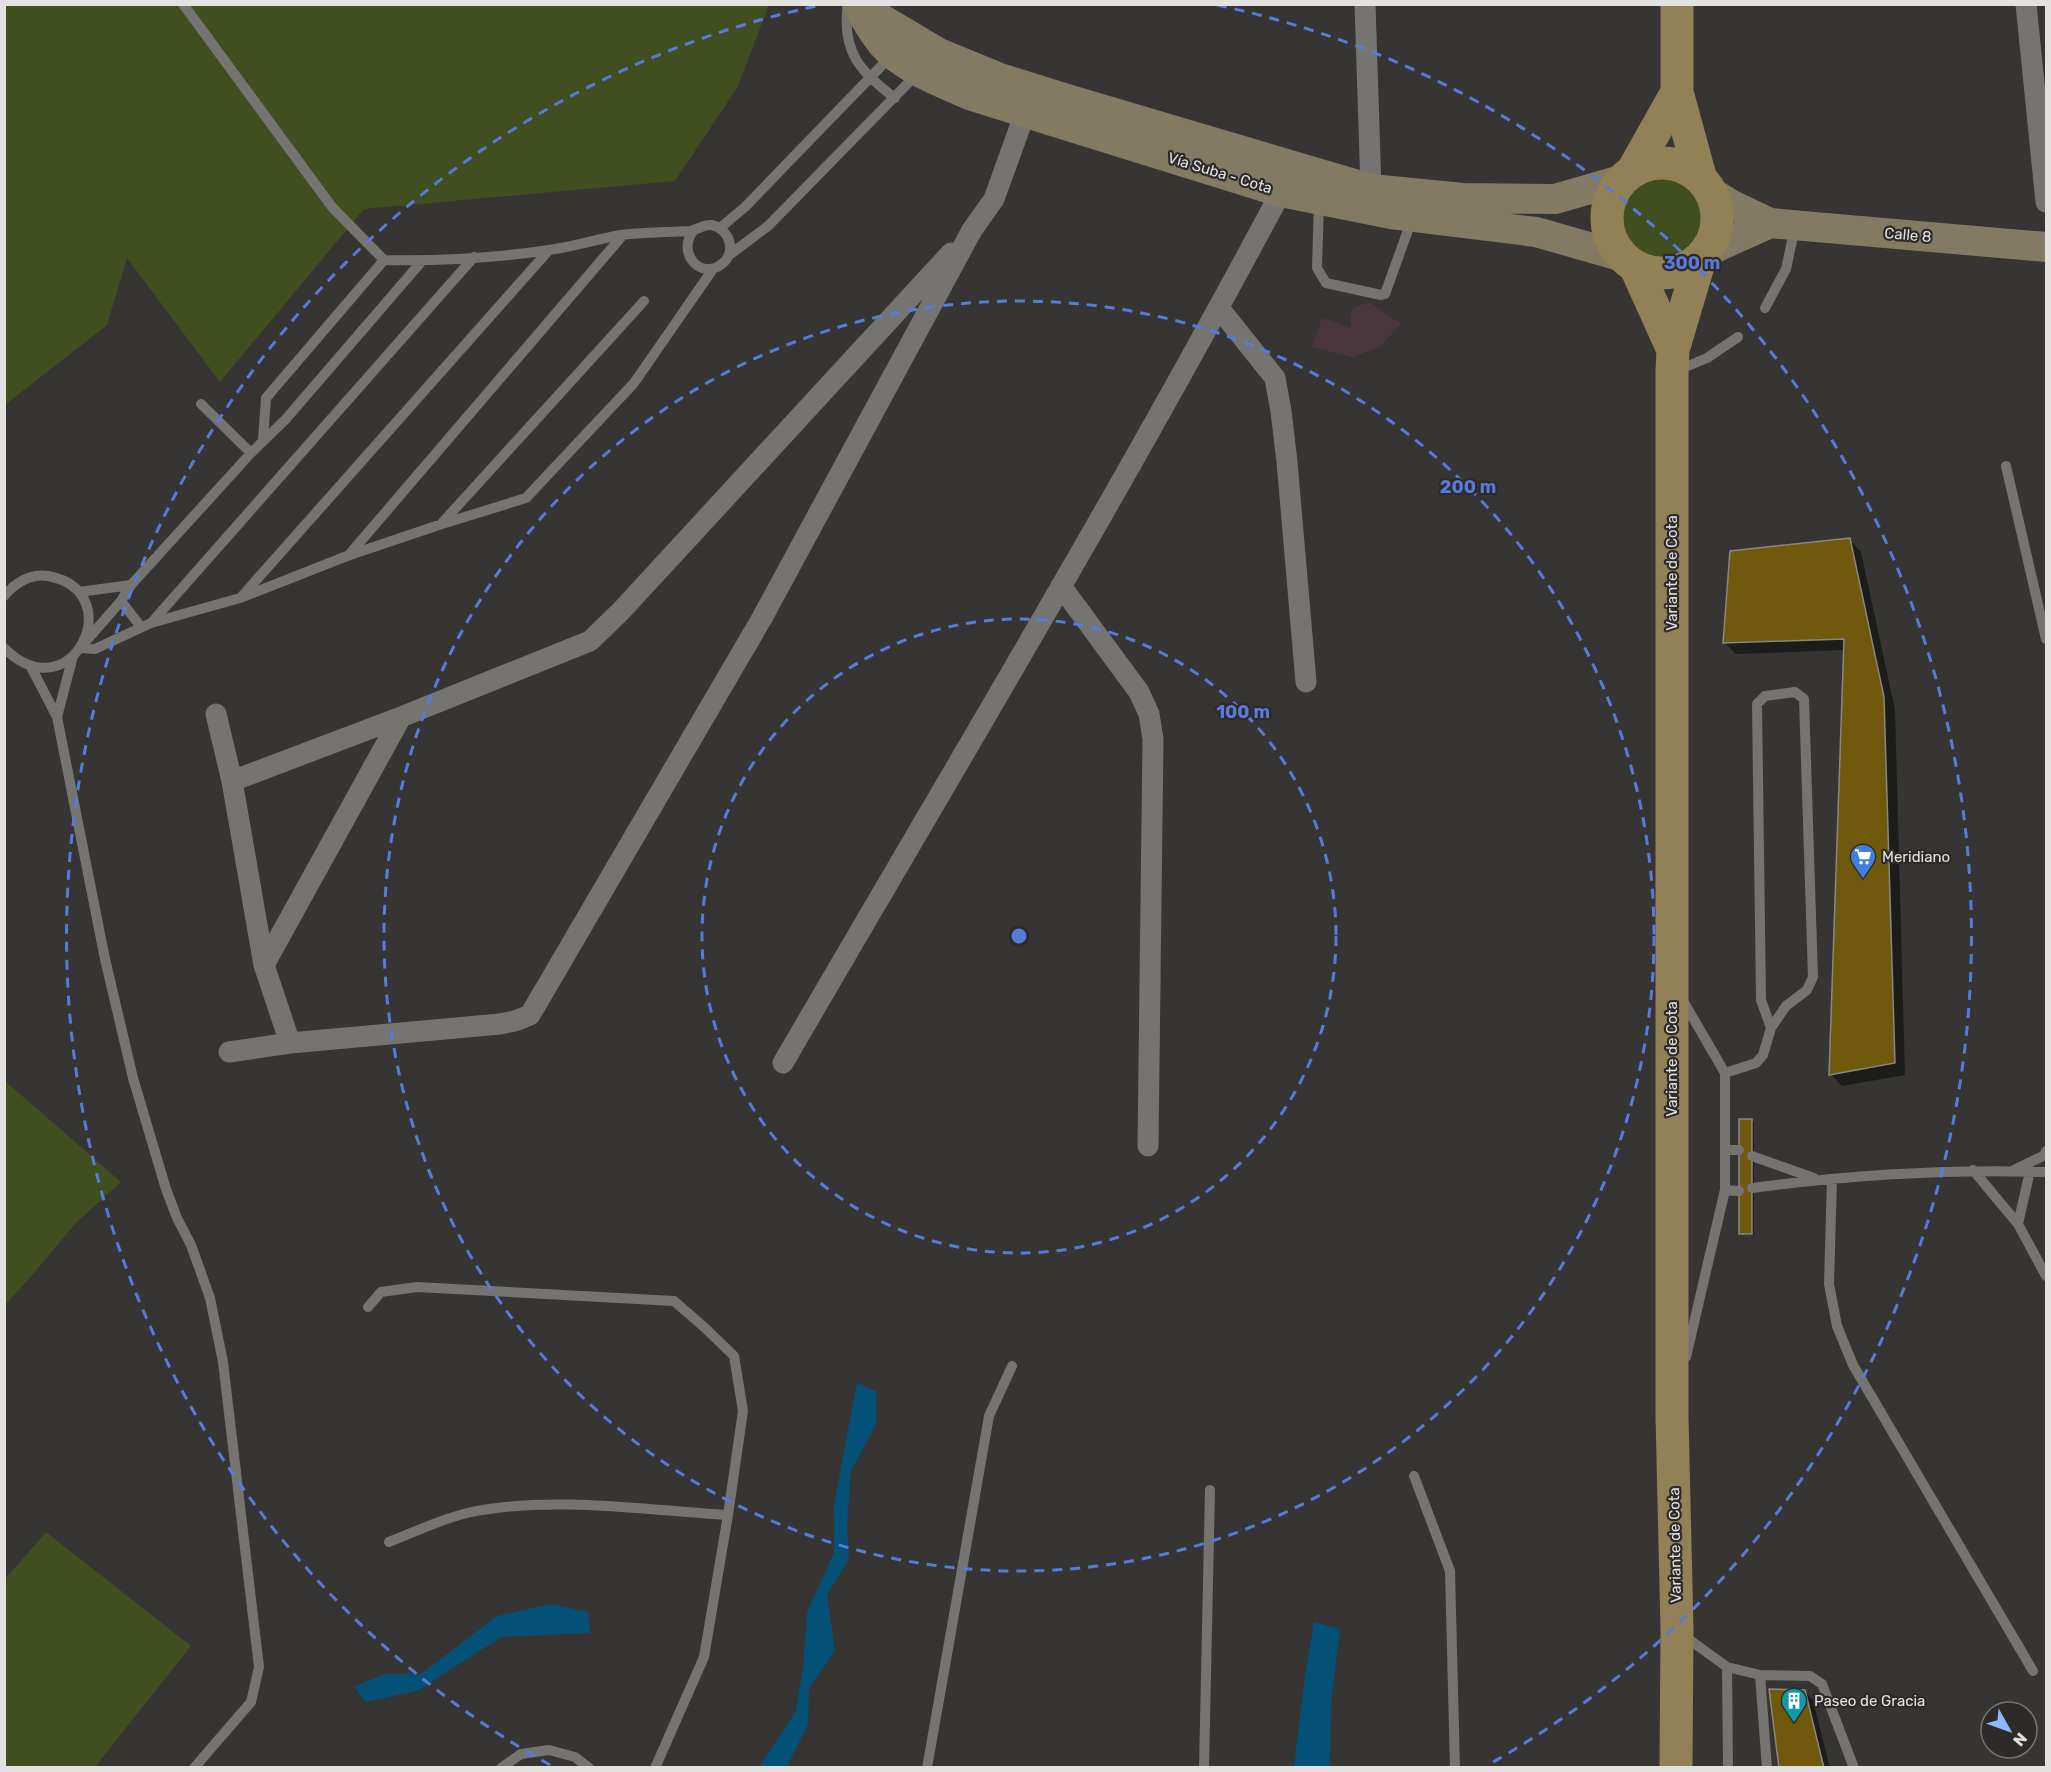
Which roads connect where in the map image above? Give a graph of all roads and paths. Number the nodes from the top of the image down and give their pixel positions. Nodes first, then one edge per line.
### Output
1 (183, 4) edge
2 (848, 4) edge
3 (857, 4) edge
4 (1365, 4) edge
5 (1677, 4) edge
6 (2026, 4) edge
7 (900, 45) junction
8 (928, 61) junction
9 (869, 79) junction
10 (1677, 92) junction
11 (895, 98) junction
12 (1029, 101) junction
13 (1626, 176) junction
14 (1706, 184) junction
15 (1371, 189) junction
16 (1281, 192) junction
17 (1319, 201) junction
18 (2046, 201) edge
19 (1413, 217) junction
20 (1782, 224) junction
21 (720, 228) junction
22 (694, 230) junction
23 (972, 230) junction
24 (623, 235) junction
25 (2046, 247) edge
26 (549, 250) junction
27 (1703, 255) junction
28 (729, 256) junction
29 (474, 257) junction
30 (384, 260) junction
31 (422, 261) junction
32 (1628, 262) junction
33 (713, 269) junction
34 (644, 301) dead end
35 (1219, 308) junction
36 (1765, 308) dead end
37 (1738, 337) dead end
38 (1673, 361) junction
39 (201, 405) dead end
40 (263, 440) junction
41 (250, 453) junction
42 (2006, 466) dead end
43 (442, 524) junction
44 (347, 556) junction
45 (131, 585) junction
46 (1061, 586) junction
47 (79, 592) junction
48 (4, 596) edge
49 (240, 598) junction
50 (121, 601) junction
51 (146, 625) junction
52 (2046, 639) edge
53 (4, 648) edge
54 (77, 652) junction
55 (31, 667) junction
56 (1306, 682) dead end
57 (216, 714) dead end
58 (57, 717) junction
59 (401, 717) junction
60 (232, 780) junction
61 (264, 965) junction
62 (1672, 981) junction
63 (1771, 1028) junction
64 (290, 1043) junction
65 (229, 1052) dead end
66 (783, 1063) dead end
67 (1725, 1073) junction
68 (1148, 1146) dead end
69 (1725, 1150) junction
70 (1739, 1150) dead end
71 (2046, 1151) edge
72 (1752, 1156) dead end
73 (1973, 1170) junction
74 (2012, 1171) junction
75 (2031, 1171) junction
76 (2046, 1172) edge
77 (1817, 1179) junction
78 (1832, 1179) junction
79 (1752, 1188) dead end
80 (1725, 1190) junction
81 (1739, 1191) dead end
82 (2018, 1224) junction
83 (2046, 1276) edge
84 (368, 1307) dead end
85 (1012, 1366) dead end
86 (1672, 1416) junction
87 (1414, 1476) dead end
88 (1210, 1490) dead end
89 (728, 1515) junction
90 (389, 1542) dead end
91 (1677, 1630) junction
92 (1727, 1667) junction
93 (2033, 1671) dead end
94 (1760, 1674) junction
95 (194, 1767) edge
96 (501, 1767) edge
97 (589, 1767) edge
98 (655, 1767) edge
99 (927, 1767) edge
100 (1204, 1767) edge
101 (1455, 1767) edge
102 (1676, 1767) edge
103 (1728, 1767) edge
104 (1767, 1767) edge
105 (1854, 1767) edge

1 - 30 lane
2 - 9 lane
3 - 7 main road, Vía Suba - Cota
4 - 15 street
5 - 10 main road
6 - 18 street
7 - 8 main road, Vía Suba - Cota
7 - 9 lane
8 - 11 lane
8 - 12 main road, Vía Suba - Cota
9 - 11 lane
9 - 21 lane
10 - 13 main road
10 - 14 main road
11 - 28 lane
12 - 15 main road, Vía Suba - Cota
12 - 16 main road, Vía Suba - Cota
12 - 23 street
13 - 14 main road
13 - 15 main road, Vía Suba - Cota
13 - 32 main road
14 - 20 main road
14 - 27 main road
16 - 17 main road, Vía Suba - Cota
16 - 35 street
17 - 19 main road, Vía Suba - Cota
17 - 19 lane
19 - 32 main road, Vía Suba - Cota
20 - 25 main road, Calle 8
20 - 27 main road
20 - 36 lane
21 - 22 lane
21 - 28 lane
22 - 24 lane
22 - 33 lane
23 - 59 street
23 - 64 street
24 - 26 lane
24 - 44 lane
26 - 29 lane
26 - 49 lane
27 - 32 main road
27 - 38 main road, Variante de Cota
28 - 33 lane
29 - 31 lane
29 - 51 lane
30 - 31 lane
30 - 40 lane
31 - 40 lane
32 - 38 main road, Variante de Cota
33 - 43 lane
34 - 43 lane
35 - 46 street
35 - 56 street
37 - 38 lane
38 - 62 main road, Variante de Cota
39 - 41 lane
40 - 41 lane
41 - 45 lane
42 - 52 lane
43 - 44 lane
44 - 49 lane
45 - 47 lane
45 - 50 lane
46 - 66 street
46 - 68 street
47 - 48 lane
47 - 54 lane
49 - 51 lane
50 - 51 lane
50 - 54 lane
51 - 54 lane
53 - 55 lane
54 - 55 lane
54 - 58 lane
55 - 58 lane
57 - 60 street
58 - 95 lane
59 - 60 street
59 - 61 street
60 - 61 street
61 - 64 street
62 - 67 lane
62 - 86 main road, Variante de Cota
63 - 63 lane
63 - 67 lane
64 - 65 street
67 - 69 lane
69 - 70 lane
69 - 80 lane
71 - 74 lane
72 - 77 lane
73 - 74 lane
73 - 78 lane
73 - 82 lane
74 - 75 lane
75 - 76 lane
75 - 82 lane
77 - 78 lane
77 - 79 lane
78 - 93 lane
80 - 81 lane
80 - 86 lane
82 - 83 lane
84 - 89 lane
85 - 99 lane
86 - 91 main road, Variante de Cota
87 - 101 lane
88 - 100 lane
89 - 90 lane
89 - 98 lane
91 - 92 lane
91 - 102 main road, Variante de Cota
92 - 94 lane
92 - 103 lane
94 - 104 lane
94 - 105 lane
96 - 97 lane

